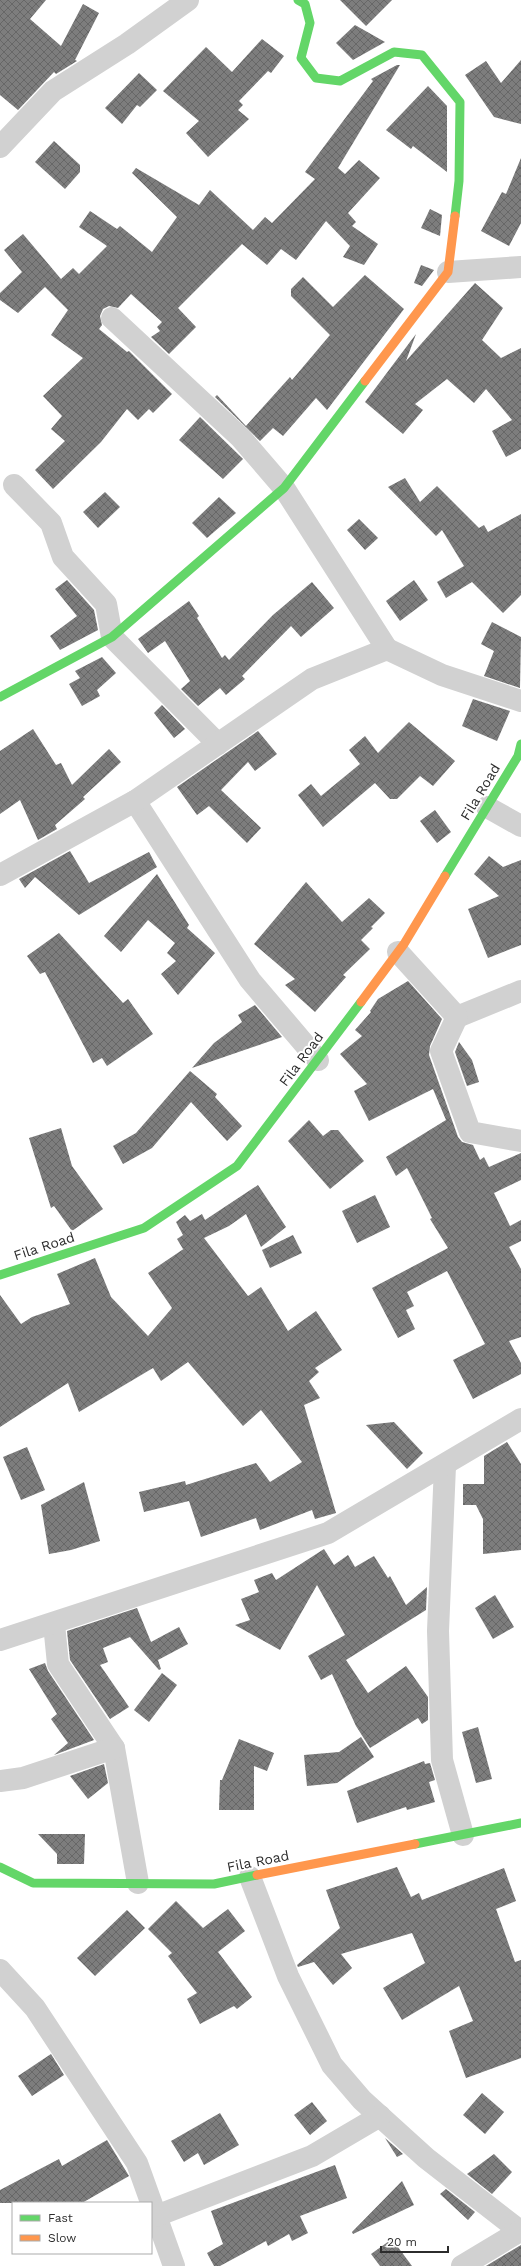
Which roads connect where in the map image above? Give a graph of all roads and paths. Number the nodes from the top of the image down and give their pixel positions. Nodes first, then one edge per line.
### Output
1 (188, 0) edge
2 (298, 0) edge
3 (0, 147) edge
4 (521, 267) edge
5 (448, 272) junction
6 (112, 318) dead end
7 (14, 485) dead end
8 (284, 488) junction
9 (112, 637) junction
10 (387, 649) junction
11 (0, 697) edge
12 (521, 701) edge
13 (218, 744) junction
14 (521, 744) edge
15 (135, 801) junction
16 (488, 807) junction
17 (521, 826) edge
18 (0, 875) edge
19 (398, 952) junction
20 (521, 991) edge
21 (457, 1017) junction
22 (318, 1060) junction
23 (521, 1141) edge
24 (0, 1275) edge
25 (521, 1419) edge
26 (445, 1466) junction
27 (54, 1624) junction
28 (0, 1640) edge
29 (114, 1748) junction
30 (0, 1781) edge
31 (521, 1823) edge
32 (463, 1835) junction
33 (3, 1873) edge
34 (250, 1876) junction
35 (138, 1884) junction
36 (0, 1970) edge
37 (380, 2116) junction
38 (151, 2202) edge
39 (152, 2205) edge
40 (156, 2216) junction
41 (520, 2231) edge
42 (174, 2266) edge
43 (462, 2266) edge

1 - 3 street
2 - 5 street
4 - 5 street
5 - 8 street
6 - 8 street
7 - 9 street
8 - 9 street
8 - 10 street
9 - 11 street
9 - 13 street
10 - 12 street
10 - 13 street
13 - 15 street
14 - 16 street, Fila Road
15 - 18 street
15 - 22 street
16 - 17 street
16 - 19 street, Fila Road
19 - 21 street
19 - 22 street, Fila Road
20 - 21 street
21 - 23 street
22 - 24 street, Fila Road
25 - 26 street
26 - 27 street
26 - 32 street
27 - 28 street
27 - 29 street
29 - 30 street
29 - 35 street
31 - 32 street, Fila Road
32 - 34 street, Fila Road
33 - 35 street, Fila Road
34 - 35 street, Fila Road
34 - 37 street
36 - 38 street
37 - 40 street
37 - 41 street
39 - 40 street
40 - 42 street
41 - 43 street

